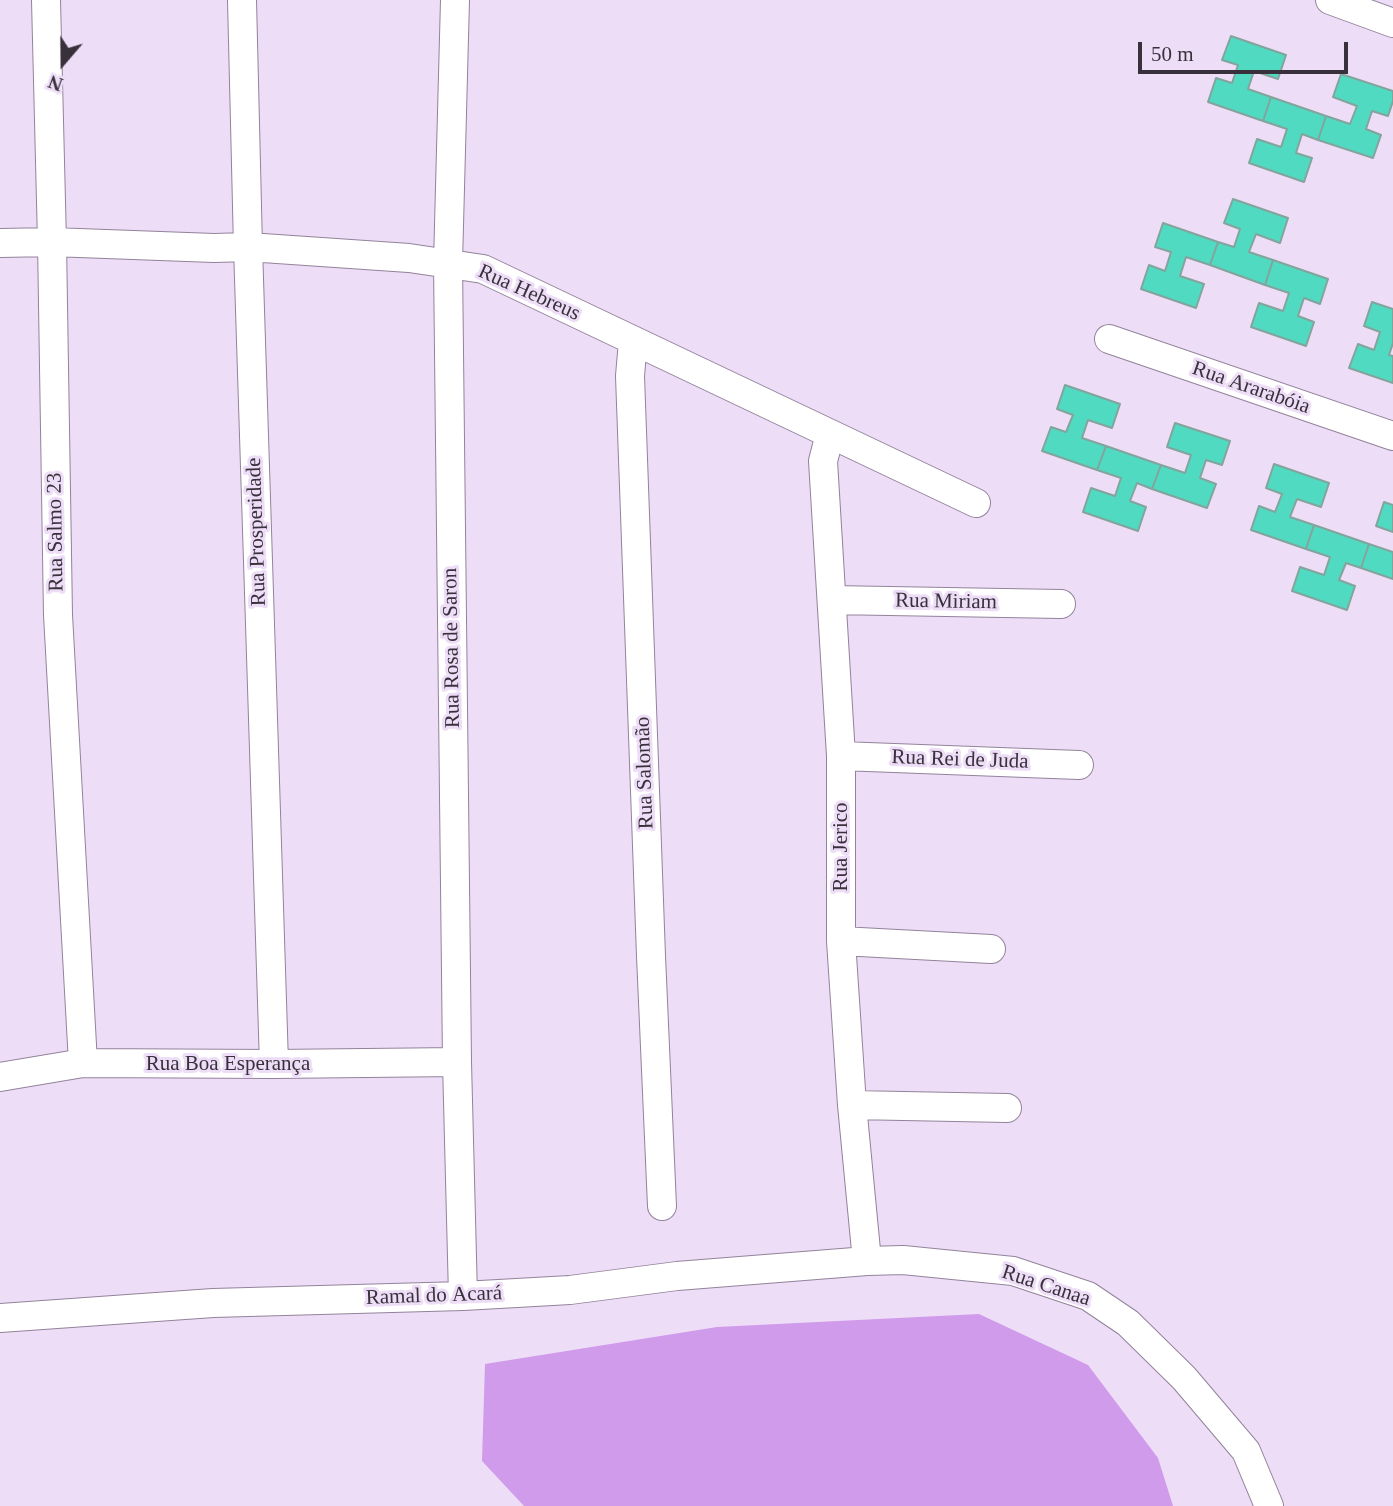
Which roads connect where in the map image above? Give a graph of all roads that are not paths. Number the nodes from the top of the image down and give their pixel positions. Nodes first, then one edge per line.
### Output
1 (46, 0) edge
2 (242, 0) edge
3 (455, 0) edge
4 (1330, 0) edge
5 (1393, 23) edge
6 (52, 242) junction
7 (0, 243) edge
8 (248, 247) junction
9 (448, 263) junction
10 (1109, 340) dead end
11 (633, 341) junction
12 (830, 434) junction
13 (1393, 436) edge
14 (975, 503) dead end
15 (832, 600) junction
16 (1061, 604) dead end
17 (841, 756) junction
18 (1079, 765) dead end
19 (841, 941) junction
20 (991, 949) dead end
21 (457, 1062) junction
22 (83, 1063) junction
23 (274, 1065) junction
24 (0, 1077) edge
25 (852, 1105) junction
26 (1007, 1108) dead end
27 (662, 1206) dead end
28 (867, 1261) junction
29 (463, 1296) junction
30 (0, 1318) edge
31 (1269, 1506) edge

1 - 6 street, Rua Salmo 23
2 - 8 street, Rua Prosperidade
3 - 9 street, Rua Rosa de Saron
4 - 5 street
6 - 7 street, Rua Hebreus
6 - 8 street, Rua Hebreus
6 - 22 street, Rua Salmo 23
8 - 9 street, Rua Hebreus
8 - 23 street, Rua Prosperidade
9 - 11 street, Rua Hebreus
9 - 21 street, Rua Rosa de Saron
10 - 13 street, Rua Ararabóia
11 - 12 street, Rua Hebreus
11 - 27 street, Rua Salomão
12 - 14 street, Rua Hebreus
12 - 15 street, Rua Jerico
15 - 16 street, Rua Miriam
15 - 17 street, Rua Jerico
17 - 18 street, Rua Rei de Juda
17 - 19 street, Rua Jerico
19 - 20 street
19 - 25 street, Rua Jerico
21 - 23 street, Rua Boa Esperança
21 - 29 street, Rua Rosa de Saron
22 - 23 street, Rua Boa Esperança
22 - 24 street, Rua Boa Esperança
25 - 26 street
25 - 28 street, Rua Jerico
28 - 29 street, Ramal do Acará
28 - 31 street, Rua Canaa
29 - 30 street, Ramal do Acará

